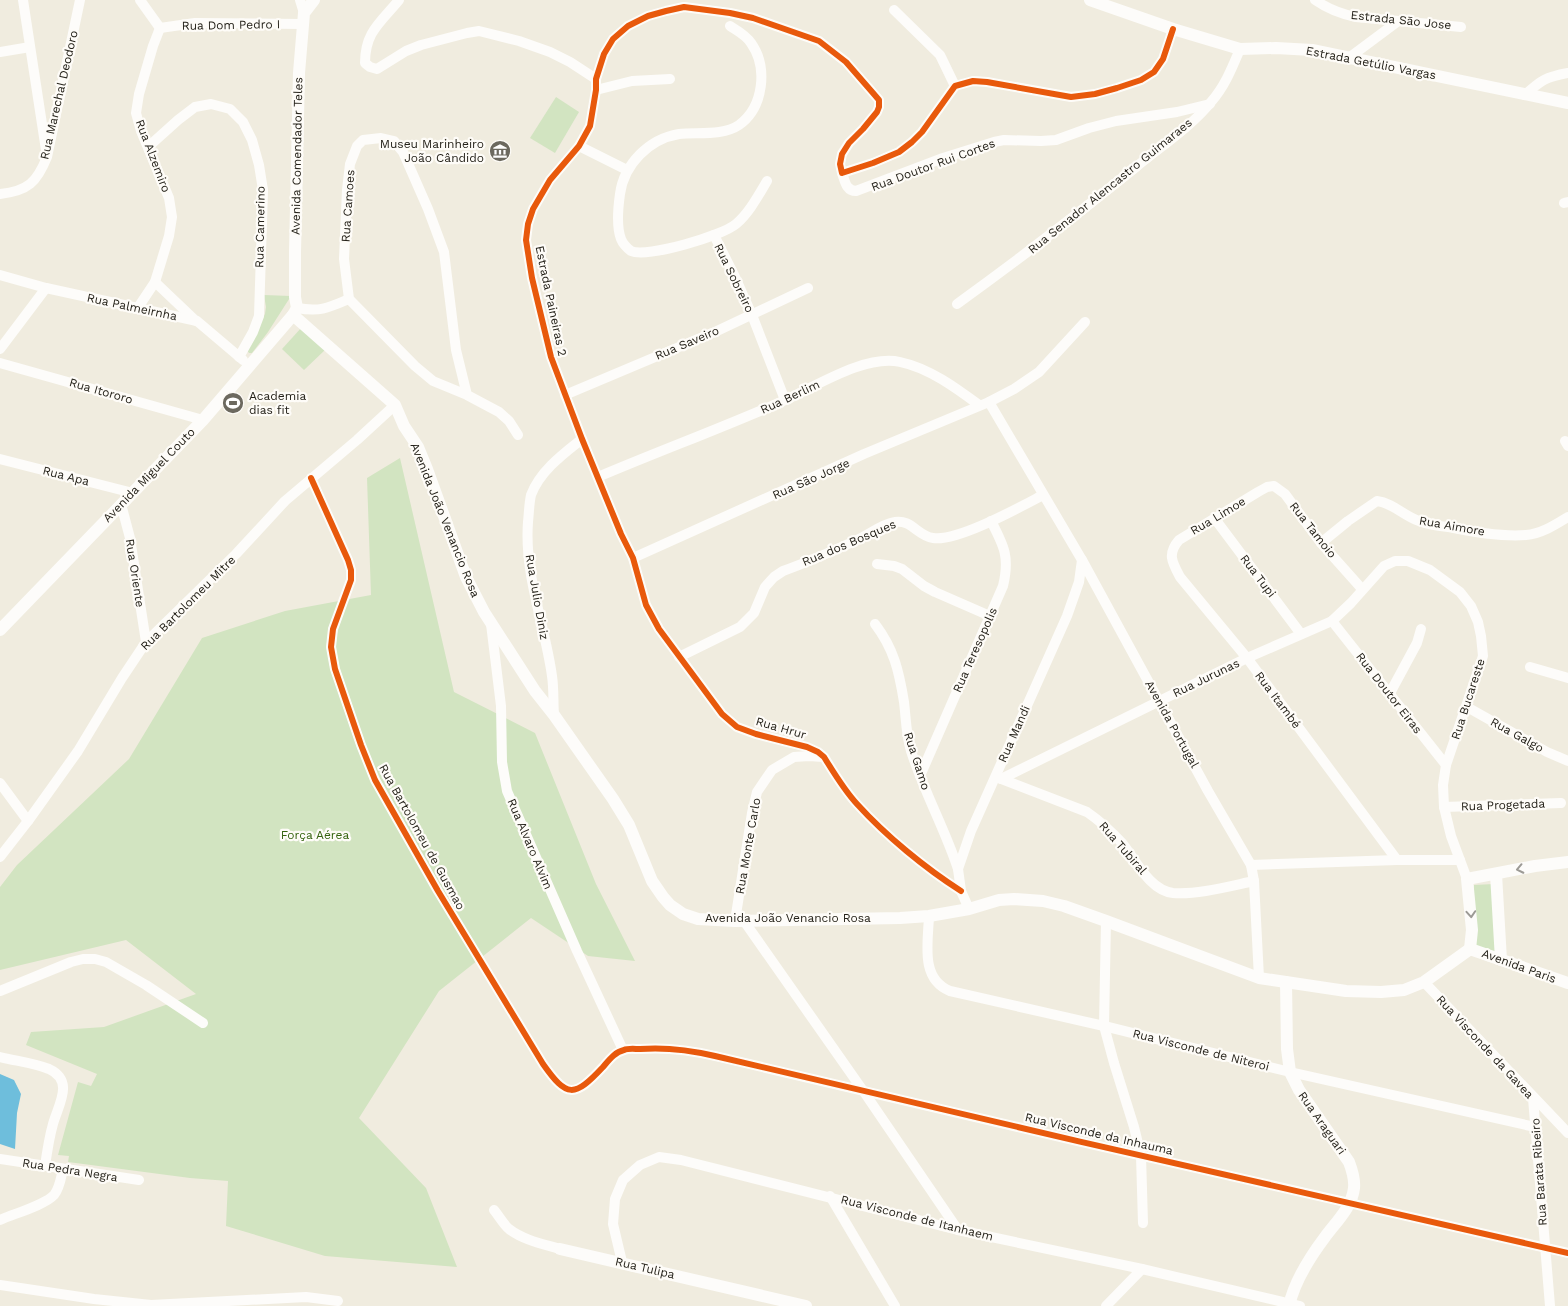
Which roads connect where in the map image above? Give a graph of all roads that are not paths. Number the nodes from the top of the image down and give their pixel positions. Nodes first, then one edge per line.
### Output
1 (23, 0) edge
2 (80, 0) edge
3 (140, 0) edge
4 (300, 0) edge
5 (314, 0) edge
6 (399, 0) edge
7 (1090, 0) edge
8 (1315, 0) edge
9 (894, 10) dead end
10 (303, 18) junction
11 (1397, 22) junction
12 (730, 26) dead end
13 (1461, 27) dead end
14 (160, 28) junction
15 (1173, 29) junction
16 (30, 47) junction
17 (1240, 49) junction
18 (0, 52) edge
19 (1350, 57) junction
20 (1568, 73) edge
21 (596, 79) junction
22 (670, 79) dead end
23 (955, 86) junction
24 (596, 90) junction
25 (1525, 95) junction
26 (1568, 103) edge
27 (1210, 104) junction
28 (579, 146) junction
29 (148, 147) junction
30 (46, 157) junction
31 (627, 170) junction
32 (842, 173) junction
33 (767, 181) dead end
34 (0, 194) edge
35 (714, 235) junction
36 (0, 275) edge
37 (155, 282) junction
38 (46, 288) junction
39 (808, 288) dead end
40 (349, 299) junction
41 (958, 304) dead end
42 (137, 309) junction
43 (295, 311) junction
44 (752, 315) junction
45 (197, 321) junction
46 (1085, 322) dead end
47 (0, 349) edge
48 (239, 357) junction
49 (0, 363) edge
50 (250, 366) junction
51 (467, 395) junction
52 (565, 395) junction
53 (784, 400) junction
54 (984, 404) junction
55 (395, 405) junction
56 (203, 420) junction
57 (518, 435) dead end
58 (582, 439) junction
59 (0, 459) edge
60 (598, 476) junction
61 (311, 478) junction
62 (1258, 492) joint
63 (133, 493) junction
64 (1043, 495) junction
65 (121, 504) junction
66 (1568, 517) edge
67 (1215, 519) junction
68 (991, 521) junction
69 (1179, 540) joint
70 (1321, 543) junction
71 (634, 558) junction
72 (1082, 560) junction
73 (877, 564) dead end
74 (1362, 588) junction
75 (990, 616) junction
76 (1332, 621) junction
77 (491, 623) junction
78 (875, 624) dead end
79 (1421, 629) dead end
80 (0, 630) edge
81 (1301, 634) junction
82 (146, 642) junction
83 (679, 656) junction
84 (1247, 658) junction
85 (1530, 667) dead end
86 (1568, 678) edge
87 (1390, 693) junction
88 (1160, 701) junction
89 (1467, 707) junction
90 (554, 715) junction
91 (824, 757) junction
92 (1568, 761) edge
93 (1446, 765) junction
94 (920, 776) junction
95 (998, 777) junction
96 (0, 783) edge
97 (1561, 803) dead end
98 (1444, 807) junction
99 (28, 821) junction
100 (0, 857) edge
101 (1397, 860) junction
102 (1460, 860) junction
103 (1568, 862) edge
104 (1251, 865) junction
105 (958, 869) junction
106 (1496, 874) junction
107 (1467, 879) junction
108 (1254, 881) junction
109 (961, 892) junction
110 (969, 909) junction
111 (929, 916) junction
112 (1106, 920) junction
113 (740, 921) junction
114 (1470, 949) junction
115 (1501, 960) junction
116 (1259, 978) junction
117 (1286, 982) junction
118 (1424, 982) junction
119 (1568, 983) edge
120 (0, 991) edge
121 (203, 1023) dead end
122 (1104, 1026) junction
123 (623, 1050) junction
124 (0, 1057) edge
125 (1290, 1072) junction
126 (864, 1092) junction
127 (1534, 1098) junction
128 (1535, 1127) junction
129 (1568, 1133) edge
130 (1141, 1156) junction
131 (0, 1159) edge
132 (45, 1166) junction
133 (63, 1169) junction
134 (139, 1180) dead end
135 (830, 1196) junction
136 (1350, 1203) junction
137 (494, 1210) dead end
138 (0, 1220) edge
139 (1143, 1223) dead end
140 (958, 1230) junction
141 (1545, 1248) junction
142 (560, 1249) joint
143 (1568, 1253) edge
144 (622, 1262) junction
145 (1142, 1268) junction
146 (0, 1285) edge
147 (338, 1301) dead end
148 (1293, 1305) edge
149 (806, 1306) edge
150 (895, 1306) edge
151 (1106, 1306) edge
152 (1550, 1306) edge

1 - 16 street
2 - 30 street, Rua Marechal Deodoro
3 - 14 street
4 - 10 street
5 - 10 main road
6 - 21 street
7 - 15 main road, Estrada Getúlio Vargas
8 - 11 street, Estrada Sāo Jose
9 - 23 street
10 - 14 street, Rua Dom Pedro I
10 - 43 main road, Avenida Comendador Teles
11 - 13 street, Estrada Sāo Jose
11 - 19 street
12 - 31 street, Rua Sobreiro
14 - 29 street, Rua Alzemiro
15 - 17 main road, Estrada Getúlio Vargas
15 - 23 street
16 - 18 street
16 - 30 street
17 - 19 main road, Estrada Getúlio Vargas
17 - 27 street, Rua Senador Alencastro Guimaraes
19 - 25 main road, Estrada Getúlio Vargas
20 - 25 street
21 - 24 street, Estrada Paineiras 2
21 - 32 street, Estrada Paineiras 2
22 - 24 street
23 - 32 street
24 - 28 street, Estrada Paineiras 2
25 - 26 main road, Estrada Getúlio Vargas
27 - 32 street, Rua Doutor Rui Cortes
27 - 41 street, Rua Senador Alencastro Guimaraes
28 - 31 street
28 - 52 street, Estrada Paineiras 2
29 - 37 street, Rua Alzemiro
29 - 48 street, Rua Camerino
30 - 34 street, Rua Marechal Deodoro
31 - 35 street, Rua Sobreiro
33 - 35 street
35 - 44 street, Rua Sobreiro
36 - 38 street, Rua Palmeirnha
37 - 42 street, Rua Alzemiro
37 - 45 street
38 - 42 street, Rua Palmeirnha
38 - 47 street
39 - 44 street, Rua Saveiro
40 - 43 street
40 - 51 street
40 - 51 street, Rua Camoes
42 - 45 street, Rua Palmeirnha
43 - 50 main road, Avenida Miguel Couto
43 - 55 main road, Avenida João Venancio Rosa
44 - 52 street, Rua Saveiro
44 - 53 street, Rua Sobreiro
45 - 48 street, Rua Palmeirnha
46 - 54 street, Rua São Jorge
48 - 50 street, Rua Palmeirnha
49 - 56 street, Rua Itororo
50 - 56 main road, Avenida Miguel Couto
51 - 57 street
52 - 58 street, Estrada Paineiras 2
53 - 54 street, Rua Berlim
53 - 60 street, Rua Berlim
54 - 64 street, Avenida Portugal
54 - 71 street, Rua São Jorge
55 - 61 street, Rua Bartolomeu Mitre
55 - 77 main road, Avenida João Venancio Rosa
56 - 63 main road, Avenida Miguel Couto
58 - 60 street, Estrada Paineiras 2
58 - 90 street, Rua Julio Diniz
59 - 63 street, Rua Apa
60 - 71 street, Estrada Paineiras 2
61 - 82 street, Rua Bartolomeu Mitre
61 - 123 street, Rua Bartolomeu de Gusmao
62 - 67 street, Rua Limoe
62 - 70 street, Rua Tamoio
63 - 65 main road, Avenida Miguel Couto
64 - 68 street, Rua dos Bosques
64 - 72 street, Avenida Portugal
65 - 80 main road, Avenida Miguel Couto
65 - 82 street, Rua Oriente
66 - 70 street, Rua Aimore
67 - 69 street, Rua Limoe
67 - 81 street, Rua Tupi
68 - 75 street, Rua Teresopolis
68 - 83 street, Rua dos Bosques
69 - 84 street, Rua Itambé
70 - 74 street, Rua Tamoio
71 - 83 street, Rua Hrur
72 - 88 street, Avenida Portugal
72 - 95 street, Rua Mandi
73 - 75 street
74 - 76 street, Rua Bucareste
74 - 89 street, Rua Bucareste
75 - 94 street, Rua Teresopolis
76 - 81 street, Rua Jurunas
76 - 87 street, Rua Doutor Eiras
77 - 90 main road, Avenida João Venancio Rosa
77 - 123 street, Rua Alvaro Alvim
78 - 94 street, Rua Gamo
79 - 87 street
81 - 84 street, Rua Jurunas
82 - 99 street, Rua Bartolomeu Mitre
83 - 91 street, Rua Hrur
84 - 88 street, Rua Jurunas
84 - 101 street, Rua Itambé
85 - 86 street
87 - 93 street, Rua Doutor Eiras
88 - 95 street, Rua Jurunas
88 - 104 street, Avenida Portugal
89 - 92 street, Rua Galgo
89 - 93 street, Rua Bucareste
90 - 113 main road, Avenida João Venancio Rosa
91 - 109 street, Rua Hrur
91 - 113 street, Rua Monte Carlo
93 - 98 street, Rua Bucareste
94 - 105 street, Rua Gamo
95 - 105 street, Rua Mandi
95 - 108 street, Rua Tubiral
96 - 99 street
97 - 98 street, Rua Progetada
98 - 102 street, Rua Bucareste
99 - 100 street, Rua Bartolomeu Mitre
101 - 102 street
101 - 104 street
102 - 107 street, Rua Bucareste
103 -> 106 main road
104 - 108 street, Avenida Portugal
105 - 109 street, Rua Mandi
106 - 107 main road
106 - 115 main road
107 -> 114 main road
108 - 116 street, Avenida Portugal
109 - 110 street, Rua Mandi
110 - 111 main road, Avenida João Venancio Rosa
110 - 112 main road, Avenida João Venancio Rosa
111 - 113 main road, Avenida João Venancio Rosa
111 - 122 street, Rua Visconde de Niteroi
112 - 116 main road, Avenida João Venancio Rosa
112 - 122 street
113 - 126 street
114 - 115 main road, Avenida Paris
114 - 118 main road, Avenida João Venancio Rosa
115 - 119 main road, Avenida Paris
116 - 117 main road, Avenida João Venancio Rosa
117 - 118 main road, Avenida João Venancio Rosa
117 - 125 main road, Rua Araguari
118 - 127 street, Rua Visconde da Gavea
120 - 121 street
122 - 125 street, Rua Visconde de Niteroi
122 - 130 street
123 - 126 street, Rua Visconde da Inhauma
124 - 132 street
125 - 128 street, Rua Visconde de Niteroi
125 - 136 main road, Rua Araguari
126 - 130 street, Rua Visconde da Inhauma
126 - 140 street
127 - 128 street, Rua Barata Ribeiro
127 - 129 street, Rua Visconde da Gavea
128 - 141 street, Rua Barata Ribeiro
130 - 136 street, Rua Visconde da Inhauma
130 - 139 street
131 - 132 street, Rua Pedra Negra
132 - 133 street, Rua Pedra Negra
133 - 134 street, Rua Pedra Negra
133 - 138 street
135 - 140 street, Rua Visconde de Itanhaem
135 - 144 street, Rua Visconde de Itanhaem
135 - 150 street
136 - 141 street, Rua Visconde da Inhauma
136 - 148 main road, Rua Araguari
137 - 142 street, Rua Tulipa
140 - 145 street, Rua Visconde de Itanhaem
141 - 143 street, Rua Visconde da Inhauma
141 - 152 street, Rua Barata Ribeiro
142 - 144 main road, Rua Tulipa
144 - 149 main road, Rua Tulipa
145 - 148 street, Rua Visconde de Itanhaem
145 - 151 street
146 - 147 street

